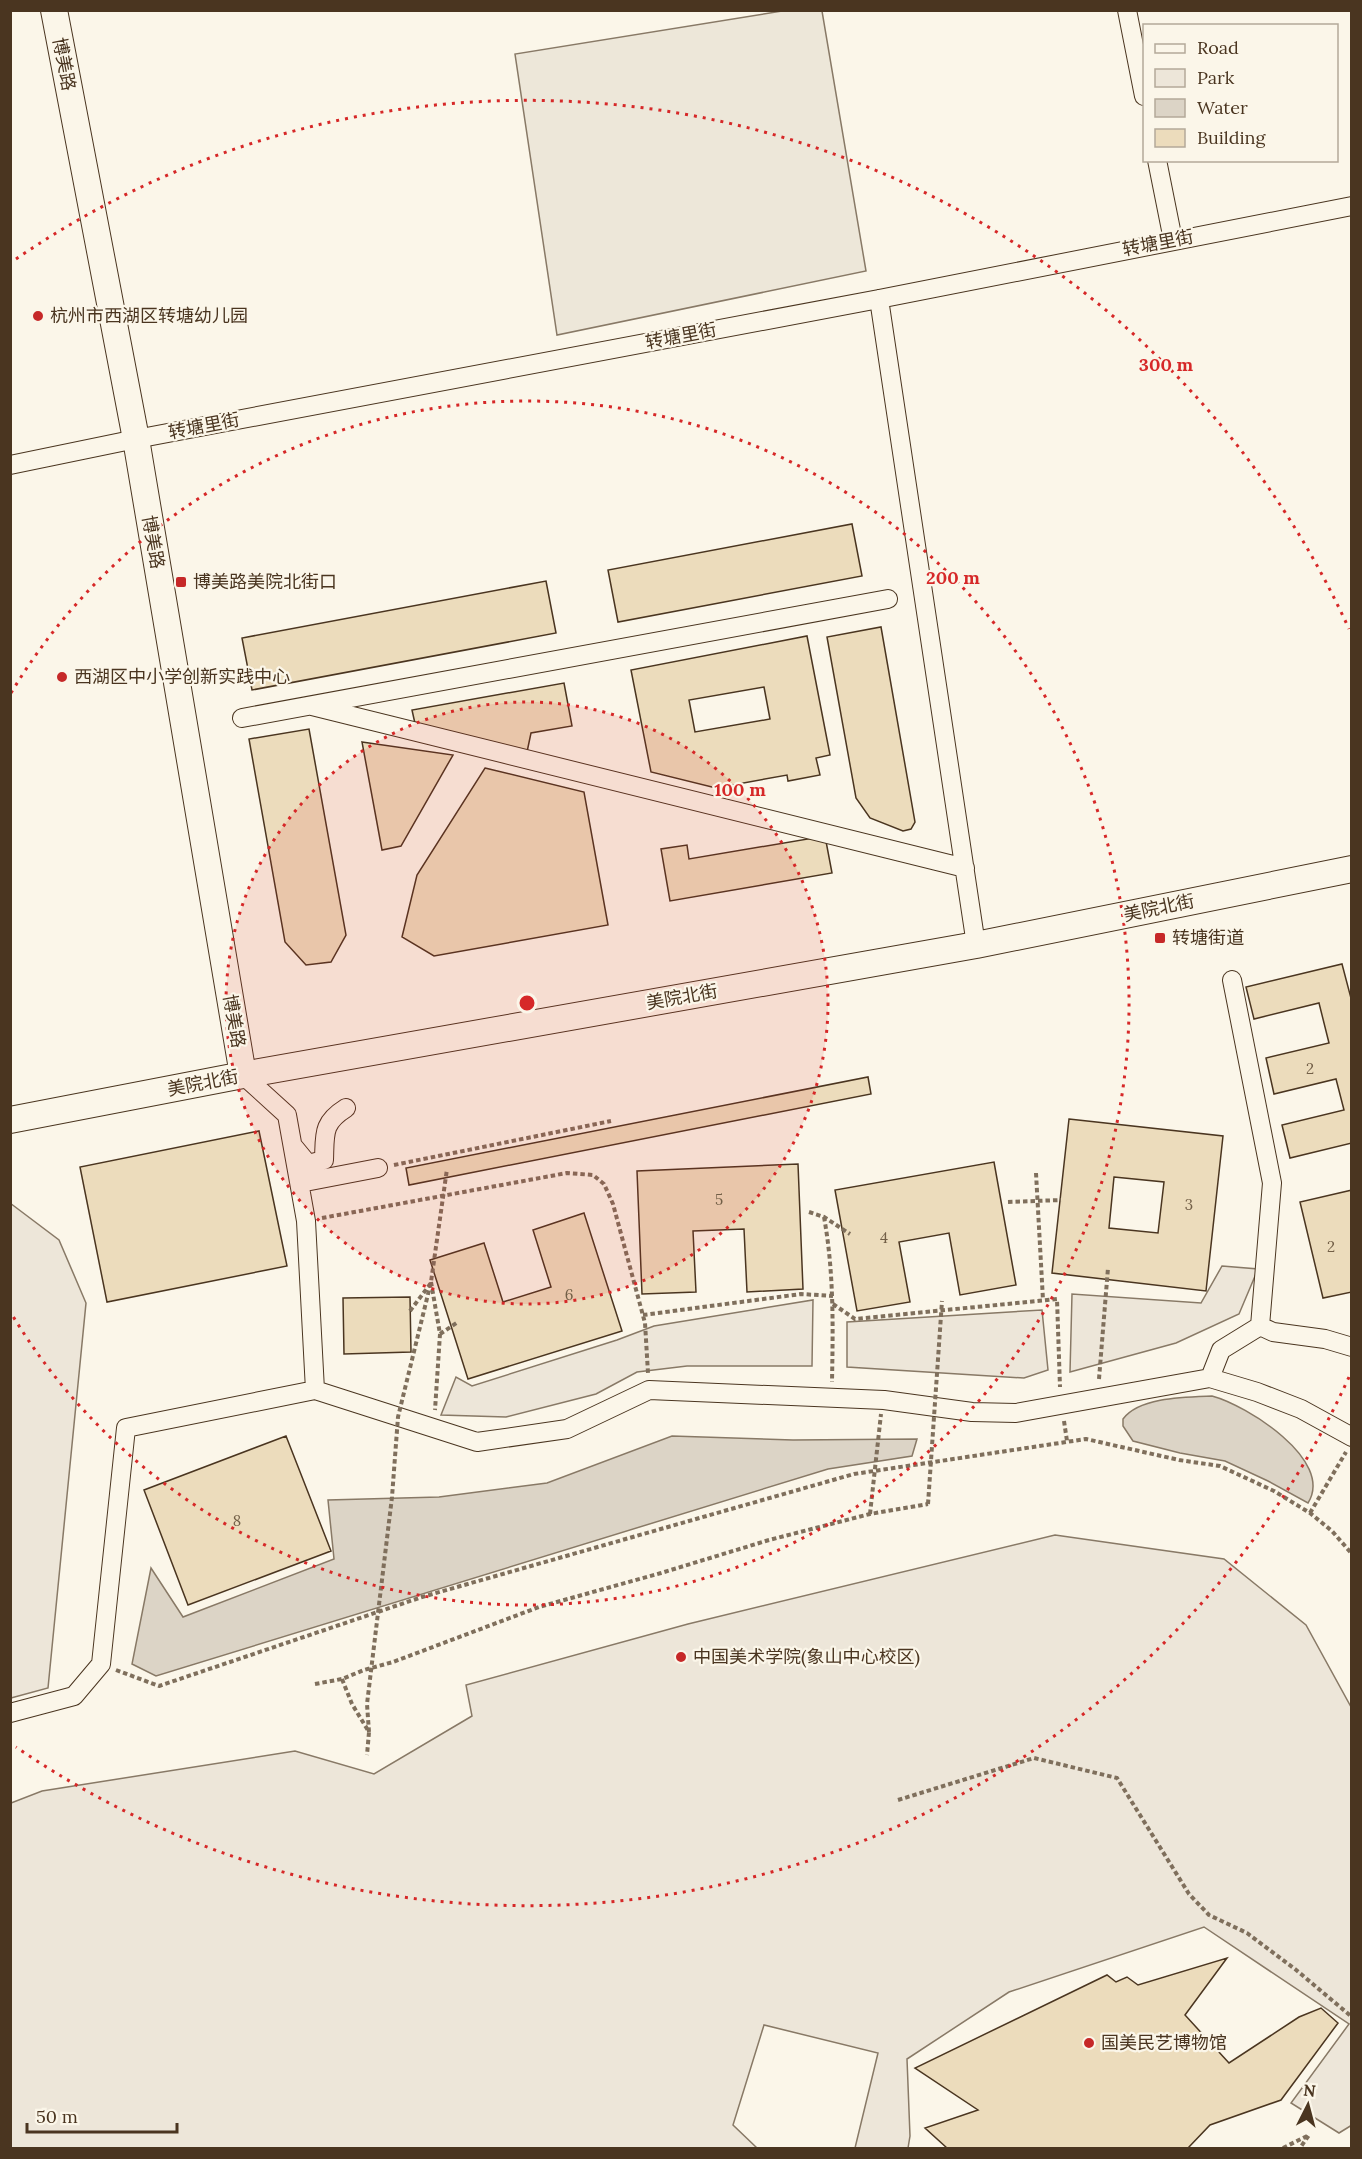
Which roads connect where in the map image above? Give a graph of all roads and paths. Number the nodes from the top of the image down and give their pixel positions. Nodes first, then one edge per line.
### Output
1 (54, 10) edge
2 (1127, 10) edge
3 (1143, 91) edge
4 (1157, 162) edge
5 (1352, 206) edge
6 (1173, 240) junction
7 (879, 299) junction
8 (136, 439) junction
9 (10, 465) edge
10 (888, 599) dead end
11 (312, 706) junction
12 (242, 718) dead end
13 (965, 868) junction
14 (1352, 869) edge
15 (976, 945) junction
16 (1232, 980) dead end
17 (243, 1075) junction
18 (346, 1108) dead end
19 (10, 1120) edge
20 (611, 1121) dead end
21 (293, 1146) junction
22 (378, 1168) joint
23 (447, 1169) dead end
24 (1036, 1173) dead end
25 (300, 1183) junction
26 (1061, 1200) dead end
27 (1008, 1202) dead end
28 (809, 1212) dead end
29 (824, 1217) junction
30 (306, 1221) junction
31 (850, 1234) dead end
32 (1108, 1268) dead end
33 (431, 1282) junction
34 (833, 1296) junction
35 (1043, 1300) junction
36 (942, 1301) dead end
37 (833, 1304) junction
38 (410, 1311) dead end
39 (643, 1315) junction
40 (458, 1322) dead end
41 (1260, 1326) junction
42 (440, 1334) junction
43 (1352, 1347) edge
44 (1210, 1378) junction
45 (315, 1390) junction
46 (649, 1390) junction
47 (831, 1398) junction
48 (1098, 1398) junction
49 (1061, 1404) junction
50 (881, 1414) dead end
51 (398, 1417) junction
52 (430, 1427) junction
53 (1352, 1437) edge
54 (1352, 1443) edge
55 (1310, 1513) junction
56 (870, 1514) junction
57 (1352, 1554) edge
58 (100, 1664) junction
59 (342, 1679) junction
60 (315, 1683) dead end
61 (10, 1713) edge
62 (369, 1732) junction
63 (367, 1755) dead end
64 (898, 1800) dead end
65 (1352, 2017) edge
66 (1283, 2148) edge
67 (1300, 2148) edge

1 - 8 street, 博美路
2 - 3 street
4 - 6 street
5 - 6 street, 转塘里街
6 - 7 street, 转塘里街
7 - 8 street, 转塘里街
7 - 13 street
8 - 9 street, 转塘里街
8 - 17 street, 博美路
10 - 11 street
11 - 12 street
11 - 13 street
13 - 15 street
14 - 15 street, 美院北街
15 - 17 street, 美院北街
16 - 41 street
17 - 19 street, 美院北街
17 - 21 street
18 - 21 street
20 - 22 path
21 - 25 street
22 - 25 street
23 - 33 path, bridge
24 - 35 path
25 - 30 street
26 - 27 path, bridge
28 - 29 path
29 - 31 path
29 - 34 path
30 - 39 path
30 - 45 street
32 - 48 path
33 - 38 path
33 - 42 path
33 - 51 path, bridge
34 - 37 path
34 - 39 path
35 - 37 path
35 - 49 path
36 - 56 path, bridge
37 - 47 path
39 - 46 path
40 - 42 path
41 - 43 street
41 - 44 street
42 - 52 path
44 - 48 street
44 - 53 street
45 - 51 street
45 - 58 street
46 - 47 street
46 - 52 street
47 - 49 street
48 - 49 street
50 - 56 path, bridge
51 - 52 street
51 - 62 path, bridge
54 - 55 path
55 - 57 path
55 - 58 path
56 - 59 path
58 - 61 street
59 - 60 path
59 - 62 path
62 - 63 path
64 - 65 path
66 - 67 path

